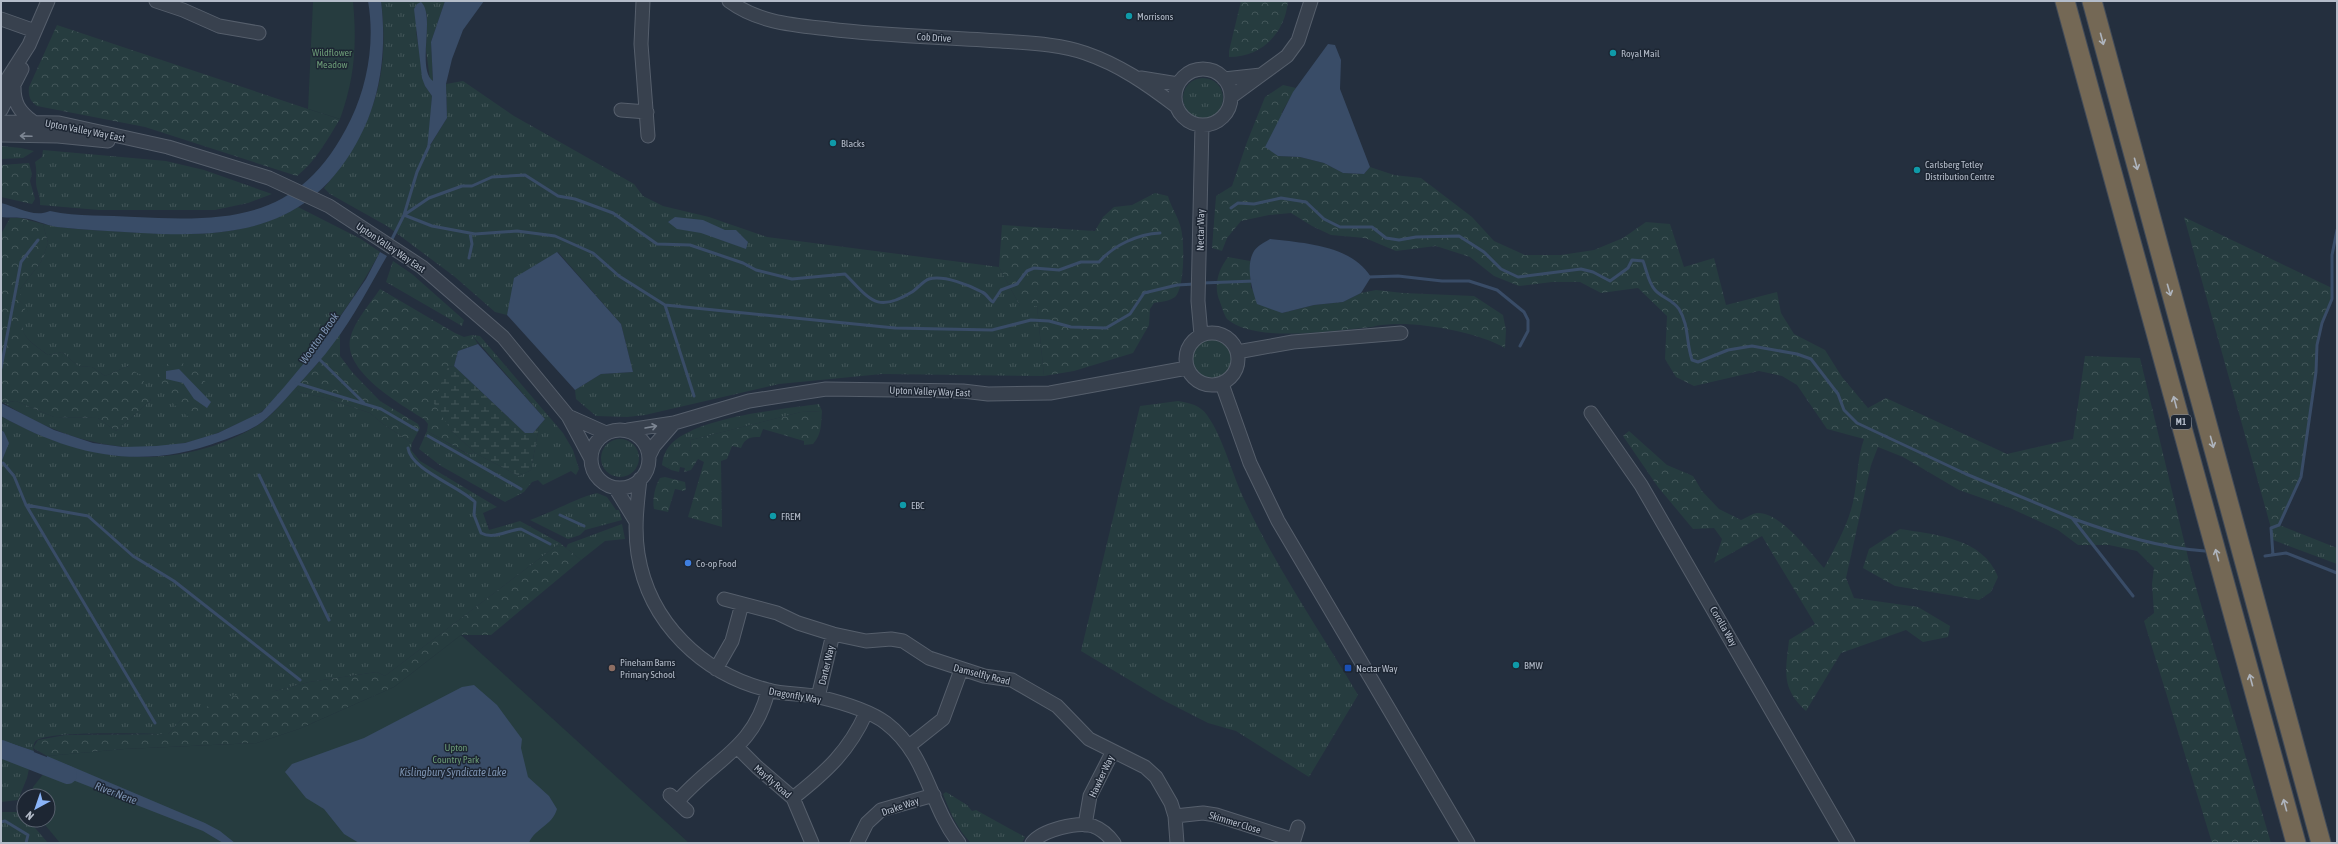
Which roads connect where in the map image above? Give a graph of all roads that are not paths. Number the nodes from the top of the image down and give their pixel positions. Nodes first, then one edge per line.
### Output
1 (48, 1) edge
2 (156, 1) edge
3 (729, 1) edge
4 (1311, 1) edge
5 (2065, 1) edge
6 (2092, 1) edge
7 (169, 3) edge
8 (645, 3) edge
9 (1, 19) edge
10 (35, 31) junction
11 (259, 33) dead end
12 (1262, 75) junction
13 (1139, 78) junction
14 (1224, 79) junction
15 (1178, 84) junction
16 (8, 88) edge
17 (1231, 97) junction
18 (1176, 106) junction
19 (1, 110) edge
20 (621, 110) dead end
21 (647, 112) junction
22 (32, 121) junction
23 (1, 122) edge
24 (1202, 125) junction
25 (1, 135) edge
26 (648, 136) dead end
27 (168, 147) junction
28 (1401, 333) dead end
29 (1201, 335) junction
30 (1237, 352) junction
31 (1187, 368) junction
32 (1222, 384) junction
33 (1591, 413) dead end
34 (568, 416) junction
35 (674, 423) junction
36 (628, 430) junction
37 (606, 433) junction
38 (648, 456) junction
39 (590, 458) junction
40 (640, 479) junction
41 (616, 489) junction
42 (635, 520) junction
43 (724, 599) dead end
44 (742, 604) junction
45 (833, 634) junction
46 (716, 669) junction
47 (961, 670) junction
48 (768, 691) junction
49 (818, 697) junction
50 (866, 713) junction
51 (909, 746) junction
52 (737, 747) junction
53 (1113, 751) junction
54 (934, 795) junction
55 (793, 798) junction
56 (688, 811) dead end
57 (1175, 816) junction
58 (1085, 825) junction
59 (1295, 837) edge
60 (810, 842) edge
61 (857, 843) edge
62 (959, 843) edge
63 (1032, 843) edge
64 (1114, 843) edge
65 (1177, 843) edge
66 (1468, 843) edge
67 (1848, 843) edge
68 (2296, 843) edge
69 (2321, 843) edge

1 - 10 street
2 - 7 street
3 - 13 street, Cob Drive
4 - 12 street
68 -> 5 highway, M1
6 -> 69 highway, M1
7 - 11 street
8 - 21 street
9 - 10 street
10 - 16 street
12 - 14 street
12 - 17 street
13 - 15 street, Cob Drive
13 - 18 street, Cob Drive
14 - 15 street
14 - 17 street
15 - 18 street
16 - 19 street
16 - 22 street
17 - 24 street
18 - 24 street
20 - 21 street
21 - 26 street
22 - 23 street, Upton Valley Way East
22 - 27 street, Upton Valley Way East
24 - 29 street, Nectar Way
27 -> 25 street, Upton Valley Way East
27 - 34 street, Upton Valley Way East
28 - 30 street
29 - 30 street
29 - 31 street
30 - 32 street
31 - 32 street
31 - 35 street, Upton Valley Way East
32 - 66 street
33 - 67 street, Corolla Way
34 - 37 street, Upton Valley Way East
34 - 39 street, Upton Valley Way East
36 -> 35 street, Upton Valley Way East
35 - 38 street
36 - 37 street
36 - 38 street
37 - 39 street
38 - 40 street
39 - 41 street
40 - 41 street
40 - 42 street, Dragonfly Way
41 - 42 street, Dragonfly Way
42 - 46 street, Dragonfly Way
43 - 44 street, Damselfly Road
44 - 45 street, Damselfly Road
44 - 46 street
45 - 47 street, Damselfly Road
45 - 49 street, Darter Way
46 - 48 street, Dragonfly Way
47 - 51 street
47 - 53 street, Damselfly Road
48 - 49 street, Dragonfly Way
48 - 52 street
49 - 50 street, Dragonfly Way
50 - 51 street, Dragonfly Way
50 - 55 street
51 - 54 street, Dragonfly Way
52 - 55 street, Mayfly Road
52 - 56 street
53 - 57 street, Damselfly Road
53 - 58 street, Hawker Way
54 - 61 street, Drake Way
54 - 62 street, Dragonfly Way
55 - 60 street, Mayfly Road
57 - 59 street, Skimmer Close
57 - 65 street, Damselfly Road
58 - 63 street
58 - 64 street

